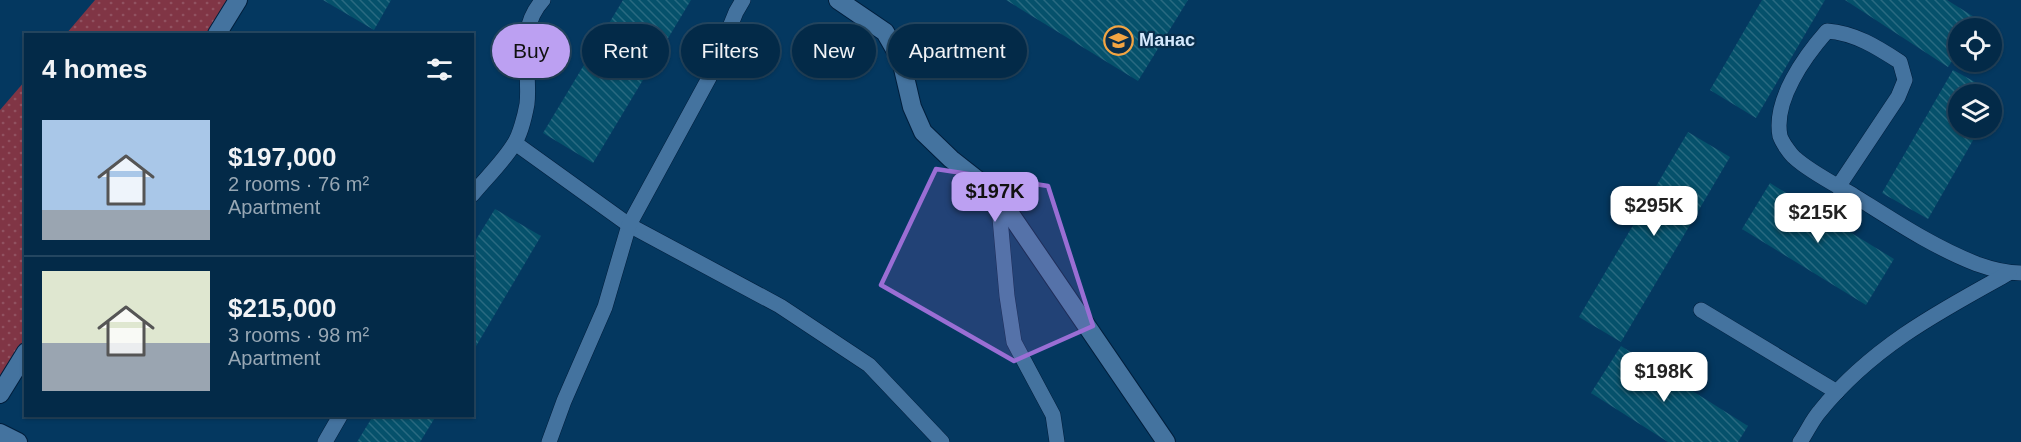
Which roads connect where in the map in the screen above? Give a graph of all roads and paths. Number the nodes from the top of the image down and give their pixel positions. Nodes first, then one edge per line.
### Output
1 (238, 0) edge
2 (543, 0) edge
3 (743, 0) edge
4 (838, 0) edge
5 (218, 33) edge
6 (515, 143) junction
7 (479, 178) edge
8 (1838, 187) junction
9 (998, 196) junction
10 (629, 225) junction
11 (2015, 273) edge
12 (1701, 310) dead end
13 (24, 355) edge
14 (1837, 392) junction
15 (0, 394) edge
16 (339, 417) edge
17 (0, 433) edge
18 (18, 442) edge
19 (325, 442) edge
20 (549, 442) edge
21 (942, 442) edge
22 (1057, 442) edge
23 (1166, 442) edge
24 (1800, 442) edge

1 - 5 street
2 - 6 lane
3 - 10 lane
4 - 9 street
6 - 7 lane
6 - 10 lane
8 - 8 lane
8 - 11 lane
9 - 22 lane
9 - 23 street
10 - 20 lane
10 - 21 lane
11 - 14 lane
12 - 14 lane
13 - 15 street
14 - 24 lane
16 - 19 lane
17 - 18 street

